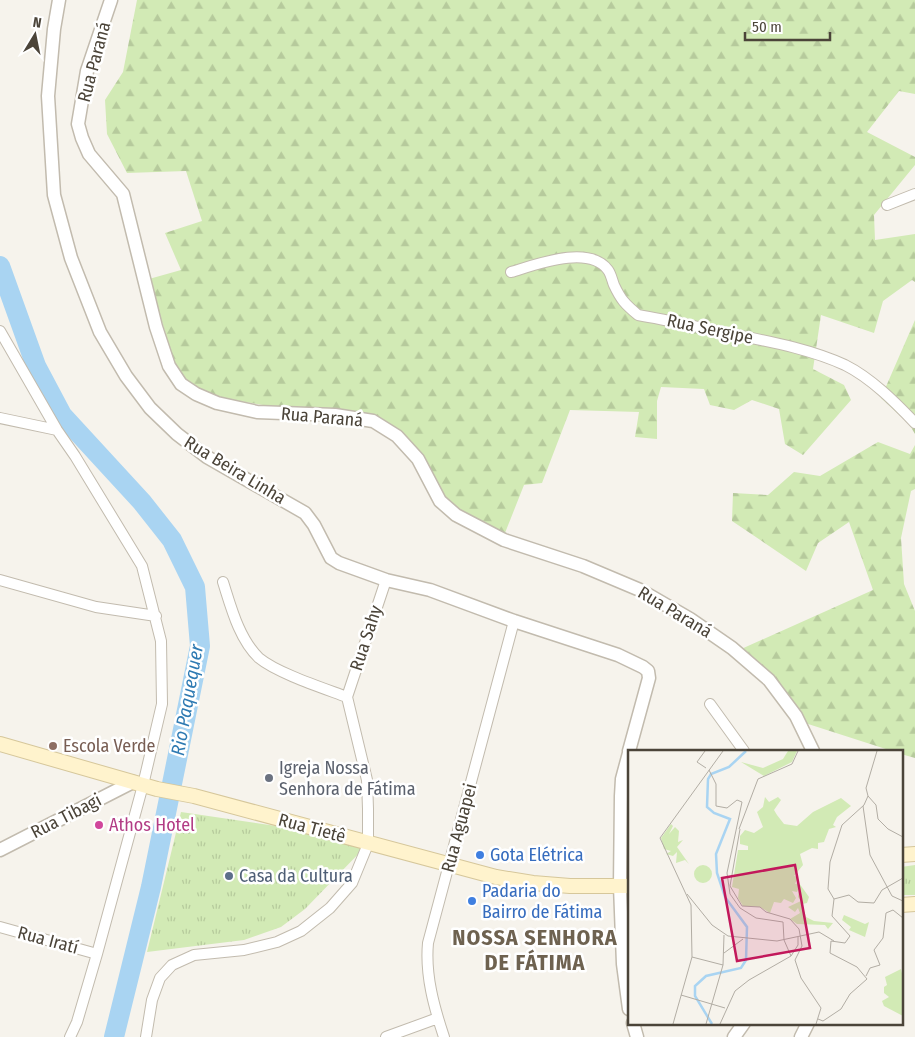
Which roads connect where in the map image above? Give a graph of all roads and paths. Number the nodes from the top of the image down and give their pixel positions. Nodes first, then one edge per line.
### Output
1 (59, 0) edge
2 (111, 0) edge
3 (915, 194) edge
4 (887, 205) dead end
5 (511, 272) dead end
6 (0, 331) edge
7 (0, 418) edge
8 (915, 423) edge
9 (56, 430) junction
10 (0, 580) edge
11 (386, 580) junction
12 (223, 582) dead end
13 (156, 616) junction
14 (514, 620) junction
15 (347, 697) junction
16 (710, 704) dead end
17 (0, 744) edge
18 (630, 750) edge
19 (743, 750) edge
20 (813, 750) edge
21 (628, 756) edge
22 (144, 785) junction
23 (368, 844) junction
24 (0, 850) edge
25 (915, 854) edge
26 (902, 855) edge
27 (449, 864) junction
28 (624, 886) edge
29 (915, 904) edge
30 (902, 905) edge
31 (0, 927) edge
32 (97, 954) junction
33 (628, 1001) edge
34 (438, 1018) junction
35 (633, 1024) edge
36 (743, 1024) edge
37 (808, 1024) edge
38 (70, 1037) edge
39 (146, 1037) edge
40 (386, 1037) edge
41 (444, 1037) edge
42 (637, 1037) edge
43 (734, 1037) edge
44 (801, 1037) edge

1 - 11 street, Rua Beira Linha
2 - 20 street, Rua Paraná
3 - 4 street
5 - 8 street, Rua Sergipe
6 - 9 street
7 - 9 street
9 - 13 street
10 - 13 street
11 - 14 street, Rua Beira Linha
11 - 15 street, Rua Sahy
12 - 15 street
13 - 22 street
14 - 18 street, Rua Beira Linha
14 - 27 street, Rua Aguapei
15 - 23 street
16 - 19 street
17 - 22 main road, Rua Tietê
21 - 28 street
22 - 23 main road, Rua Tietê
22 - 24 street, Rua Tibagi
22 - 32 street
23 - 27 main road, Rua Tietê
23 - 39 street
25 - 26 main road
27 - 28 main road, Rua Tietê
27 - 34 street, Rua Aguapei
28 - 33 street
29 - 30 main road
31 - 32 street, Rua Iratí
32 - 38 street
34 - 40 street
34 - 41 street, Rua Aguapei
35 - 42 street
36 - 43 street
37 - 44 street

